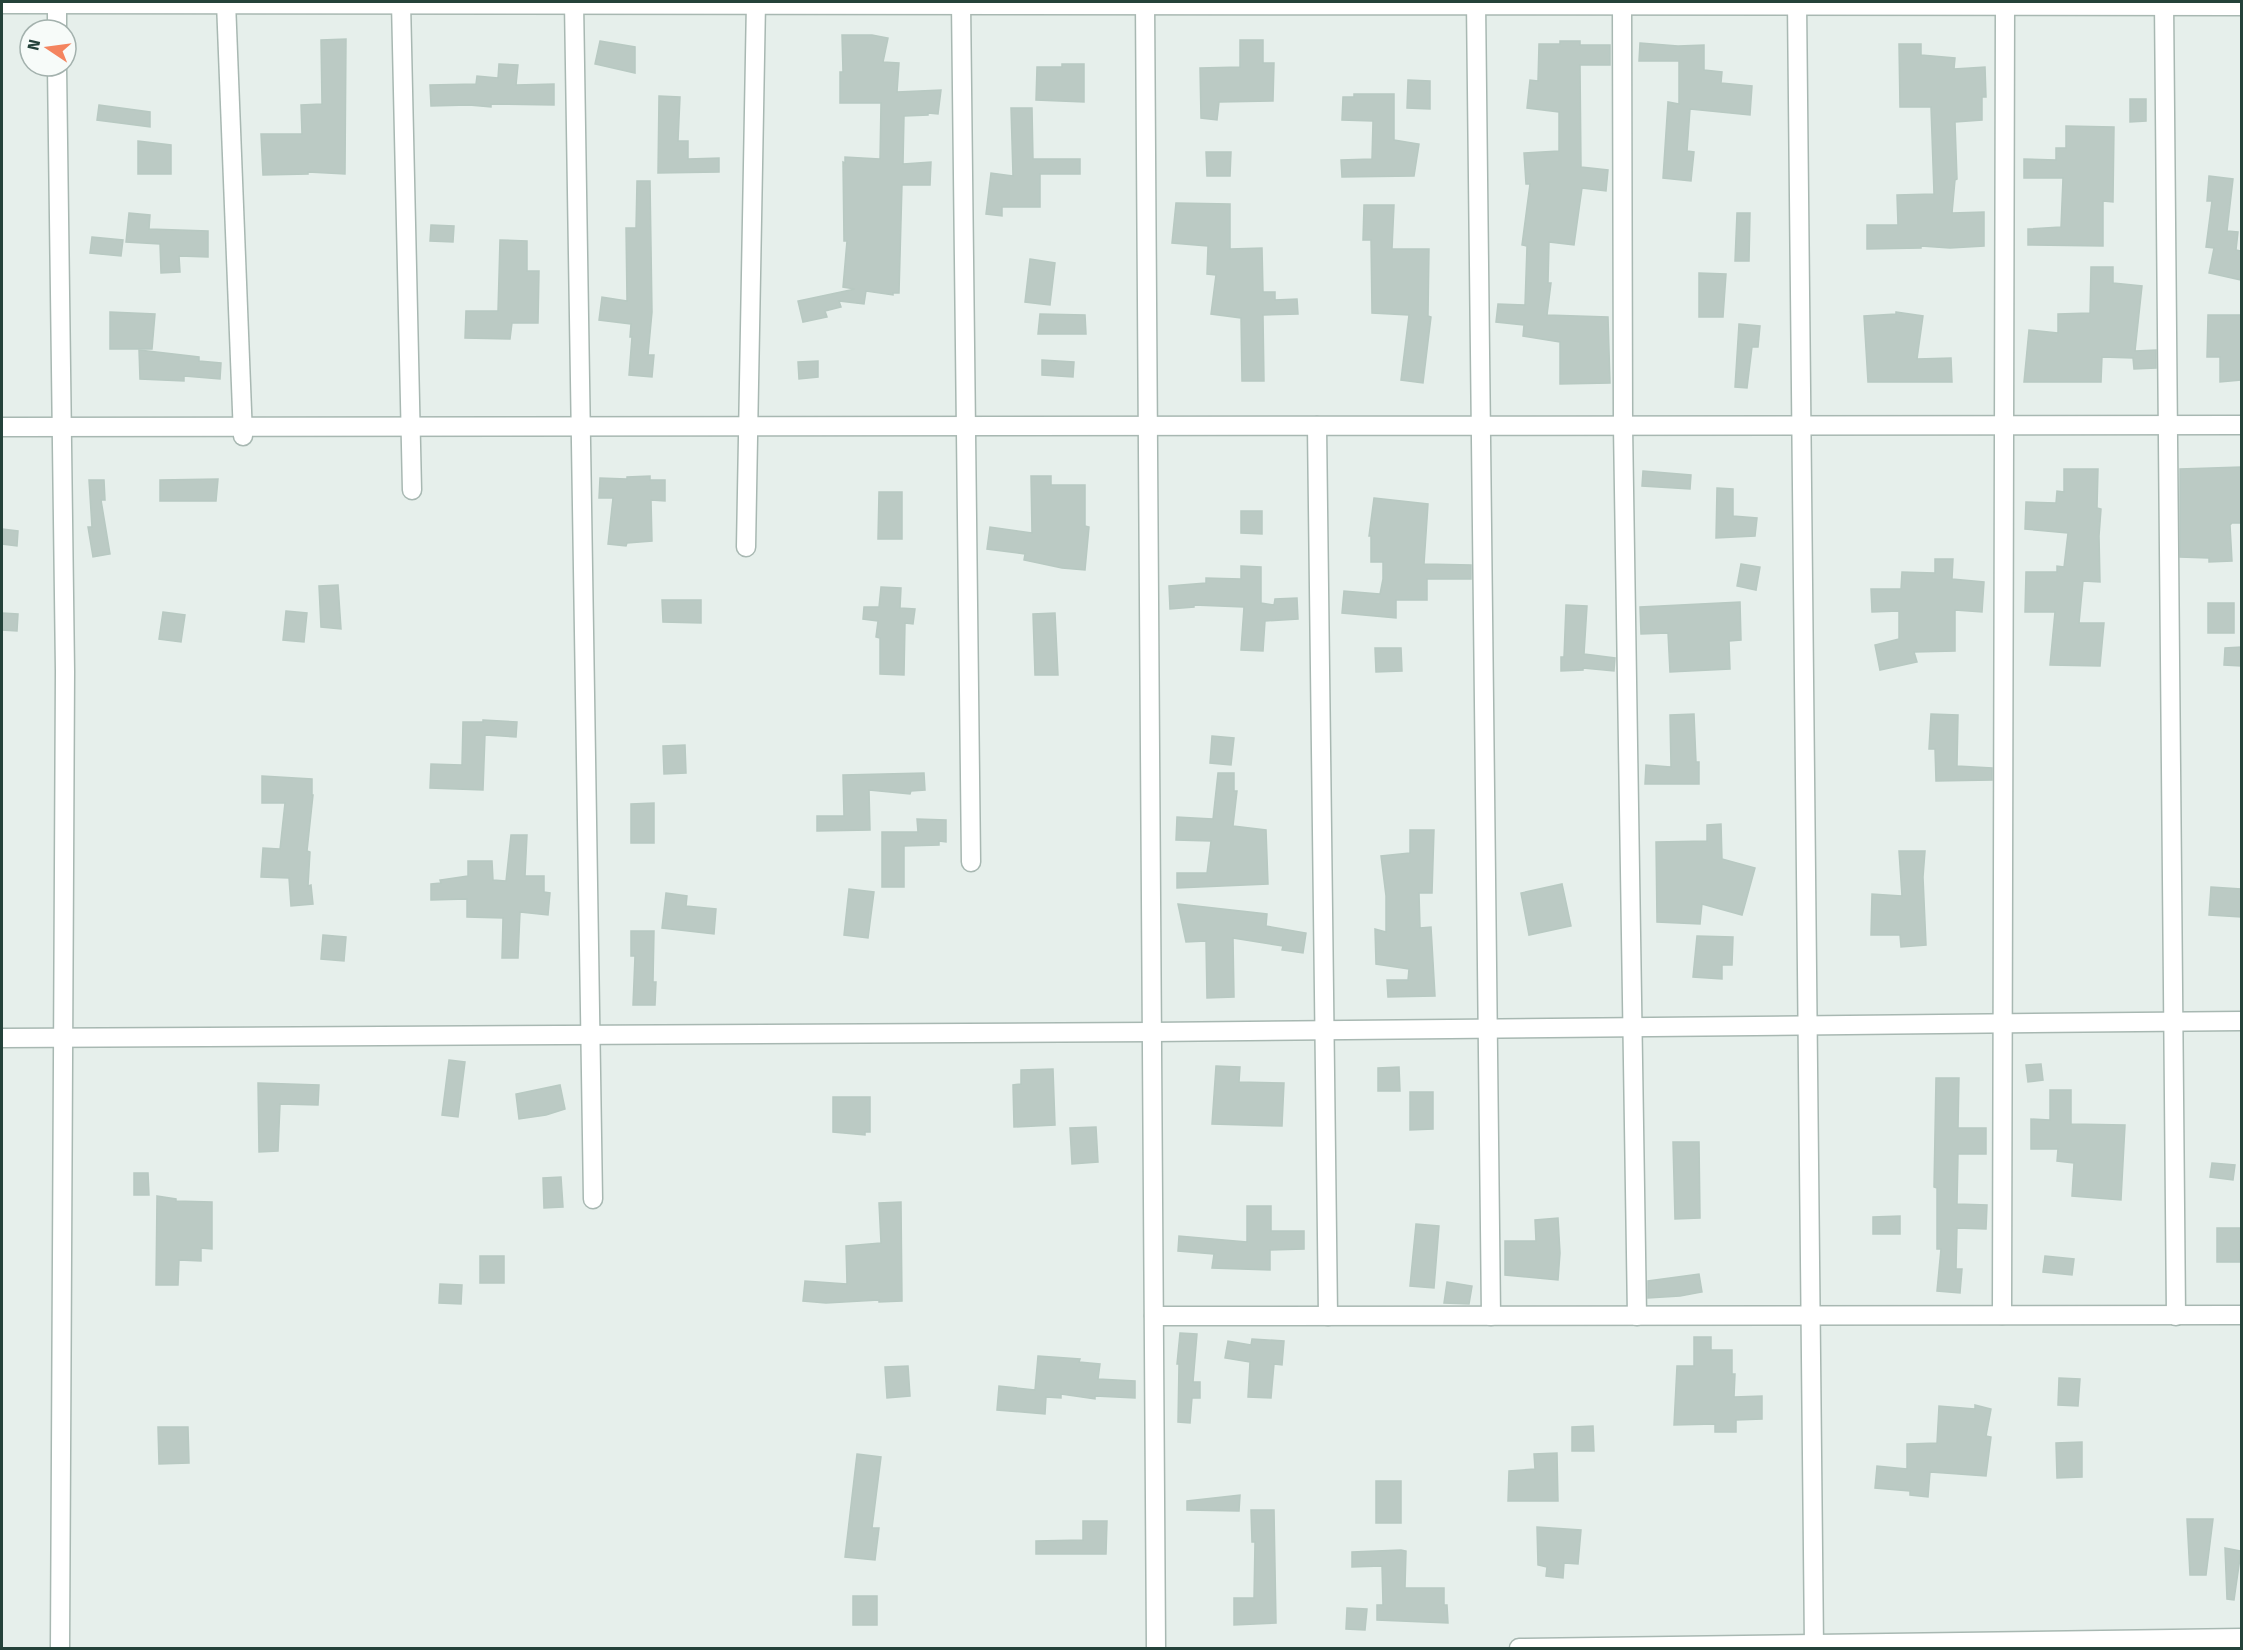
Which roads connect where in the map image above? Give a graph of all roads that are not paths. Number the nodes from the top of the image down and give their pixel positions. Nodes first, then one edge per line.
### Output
1 (57, 3) edge
2 (226, 3) edge
3 (401, 3) edge
4 (574, 3) edge
5 (756, 3) edge
6 (961, 3) edge
7 (1145, 3) edge
8 (1476, 3) edge
9 (2, 4) edge
10 (1622, 4) edge
11 (1797, 4) edge
12 (2006, 4) edge
13 (2164, 4) edge
14 (2241, 6) edge
15 (57, 78) edge
16 (580, 426) junction
17 (965, 426) junction
18 (1148, 426) junction
19 (1317, 426) junction
20 (1481, 426) junction
21 (1623, 426) junction
22 (1802, 426) junction
23 (2005, 426) junction
24 (2169, 426) junction
25 (2241, 426) edge
26 (2, 427) edge
27 (62, 427) junction
28 (410, 427) junction
29 (748, 427) junction
30 (243, 431) junction
31 (412, 490) dead end
32 (746, 548) dead end
33 (971, 862) dead end
34 (2241, 1021) edge
35 (2174, 1022) junction
36 (2003, 1024) junction
37 (1807, 1026) junction
38 (1632, 1028) junction
39 (1488, 1029) junction
40 (1324, 1031) junction
41 (1152, 1032) junction
42 (590, 1035) junction
43 (63, 1037) junction
44 (2, 1038) edge
45 (593, 1199) dead end
46 (2002, 1315) junction
47 (2241, 1315) edge
48 (1154, 1316) junction
49 (1328, 1316) junction
50 (1491, 1316) junction
51 (1637, 1316) junction
52 (1810, 1316) junction
53 (2176, 1316) junction
54 (2241, 1638) edge
55 (1814, 1646) edge
56 (60, 1648) edge
57 (1156, 1648) edge
58 (1519, 1648) edge

1 - 2 street
1 - 9 street
2 - 3 street
2 - 30 street
3 - 4 street
3 - 28 street
4 - 5 street
4 - 16 street
5 - 6 street
5 - 29 street
6 - 7 street
6 - 17 street
7 - 8 street
7 - 18 street
8 - 10 street
8 - 20 street
10 - 11 street
10 - 21 street
11 - 12 street
11 - 22 street
12 - 13 street
12 - 23 street
13 - 14 street
13 - 24 street
15 - 27 street
16 - 28 street
16 - 29 street
16 - 42 street
17 - 18 street
17 - 29 street
17 - 33 street
18 - 19 street
18 - 41 street
19 - 20 street
19 - 40 street
20 - 21 street
20 - 39 street
21 - 22 street
21 - 38 street
22 - 23 street
22 - 37 street
23 - 24 street
23 - 36 street
24 - 25 street
24 - 35 street
26 - 27 street
27 - 30 street
27 - 43 street
28 - 30 street
28 - 31 street
29 - 32 street
34 - 35 street
35 - 36 street
35 - 53 street
36 - 37 street
36 - 46 street
37 - 38 street
37 - 52 street
38 - 39 street
38 - 51 street
39 - 40 street
39 - 50 street
40 - 41 street
40 - 49 street
41 - 42 street
41 - 48 street
42 - 43 street
42 - 45 street
43 - 44 street
43 - 56 street
46 - 52 street
46 - 53 street
47 - 53 street
48 - 49 street
48 - 57 street
49 - 50 street
50 - 51 street
51 - 52 street
52 - 55 street
54 - 55 street
55 - 58 street

